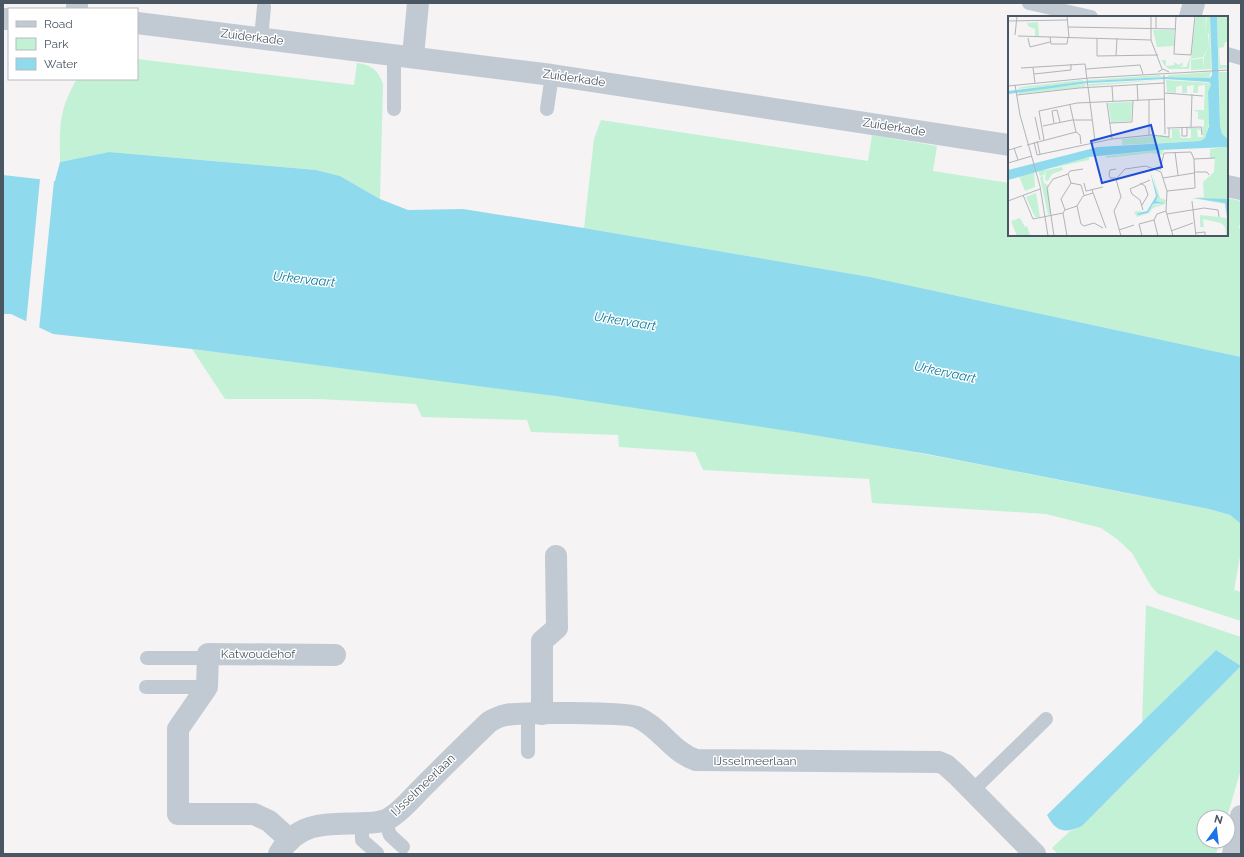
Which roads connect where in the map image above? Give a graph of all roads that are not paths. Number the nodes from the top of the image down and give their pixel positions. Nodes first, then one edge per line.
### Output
1 (418, 3) edge
2 (1029, 3) edge
3 (1194, 3) edge
4 (264, 6) dead end
5 (1087, 16) edge
6 (1190, 16) edge
7 (138, 23) edge
8 (261, 38) junction
9 (1228, 54) edge
10 (403, 55) junction
11 (1241, 58) edge
12 (552, 75) junction
13 (394, 109) dead end
14 (547, 109) dead end
15 (1008, 145) edge
16 (1228, 186) edge
17 (1241, 190) edge
18 (556, 556) dead end
19 (335, 655) dead end
20 (147, 658) dead end
21 (207, 658) junction
22 (146, 687) dead end
23 (207, 687) junction
24 (535, 714) junction
25 (1046, 719) dead end
26 (528, 752) dead end
27 (973, 790) junction
28 (1241, 816) edge
29 (384, 820) junction
30 (362, 824) junction
31 (284, 847) edge
32 (403, 847) dead end
33 (377, 853) dead end
34 (1035, 854) edge
35 (1233, 854) edge

1 - 10 street
2 - 5 lane
3 - 6 street
4 - 8 lane
7 - 8 street, Zuiderkade
8 - 10 street, Zuiderkade
9 - 11 lane
10 - 12 street, Zuiderkade
10 - 13 lane
12 - 14 lane
12 - 15 street, Zuiderkade
16 - 17 street
18 - 24 street
19 - 21 street, Katwoudehof
20 - 21 lane
21 - 23 street, Katwoudehof
22 - 23 lane
23 - 31 street
24 - 26 lane
24 - 27 street, IJsselmeerlaan
24 - 29 street, IJsselmeerlaan
25 - 27 lane
27 - 34 street, IJsselmeerlaan
28 - 35 street
29 - 30 street, IJsselmeerlaan
29 - 32 lane
30 - 31 street, IJsselmeerlaan
30 - 33 lane

